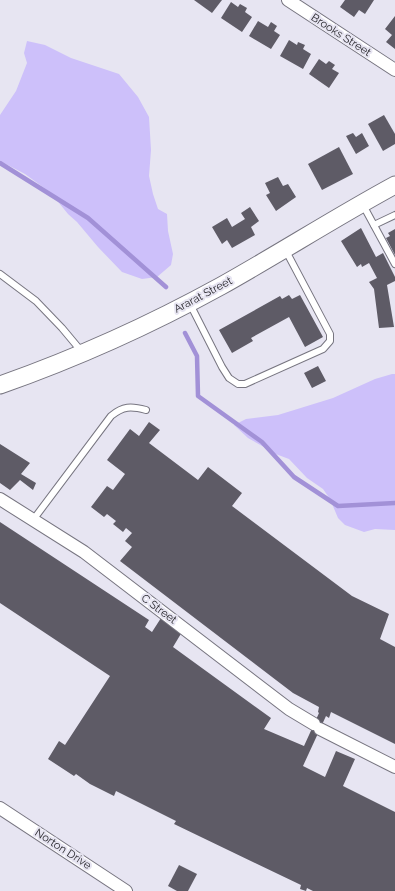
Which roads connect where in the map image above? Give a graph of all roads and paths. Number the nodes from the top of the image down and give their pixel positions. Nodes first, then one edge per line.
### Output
1 (288, 0) edge
2 (395, 70) edge
3 (395, 185) edge
4 (362, 204) junction
5 (395, 215) edge
6 (374, 225) junction
7 (285, 249) junction
8 (395, 264) edge
9 (0, 274) edge
10 (189, 303) junction
11 (83, 353) junction
12 (0, 385) edge
13 (146, 410) dead end
14 (0, 499) edge
15 (33, 520) junction
16 (395, 767) edge
17 (0, 808) edge
18 (126, 891) edge

1 - 2 street, Brooks Street
3 - 4 main road, Ararat Street
4 - 6 lane
4 - 7 main road, Ararat Street
5 - 6 lane
6 - 8 lane
7 - 10 main road, Ararat Street
7 - 10 lane
9 - 11 lane
10 - 11 main road, Ararat Street
11 - 12 main road, Ararat Street
13 - 15 lane
14 - 15 street, C Street
15 - 16 street, C Street
17 - 18 street, Norton Drive

